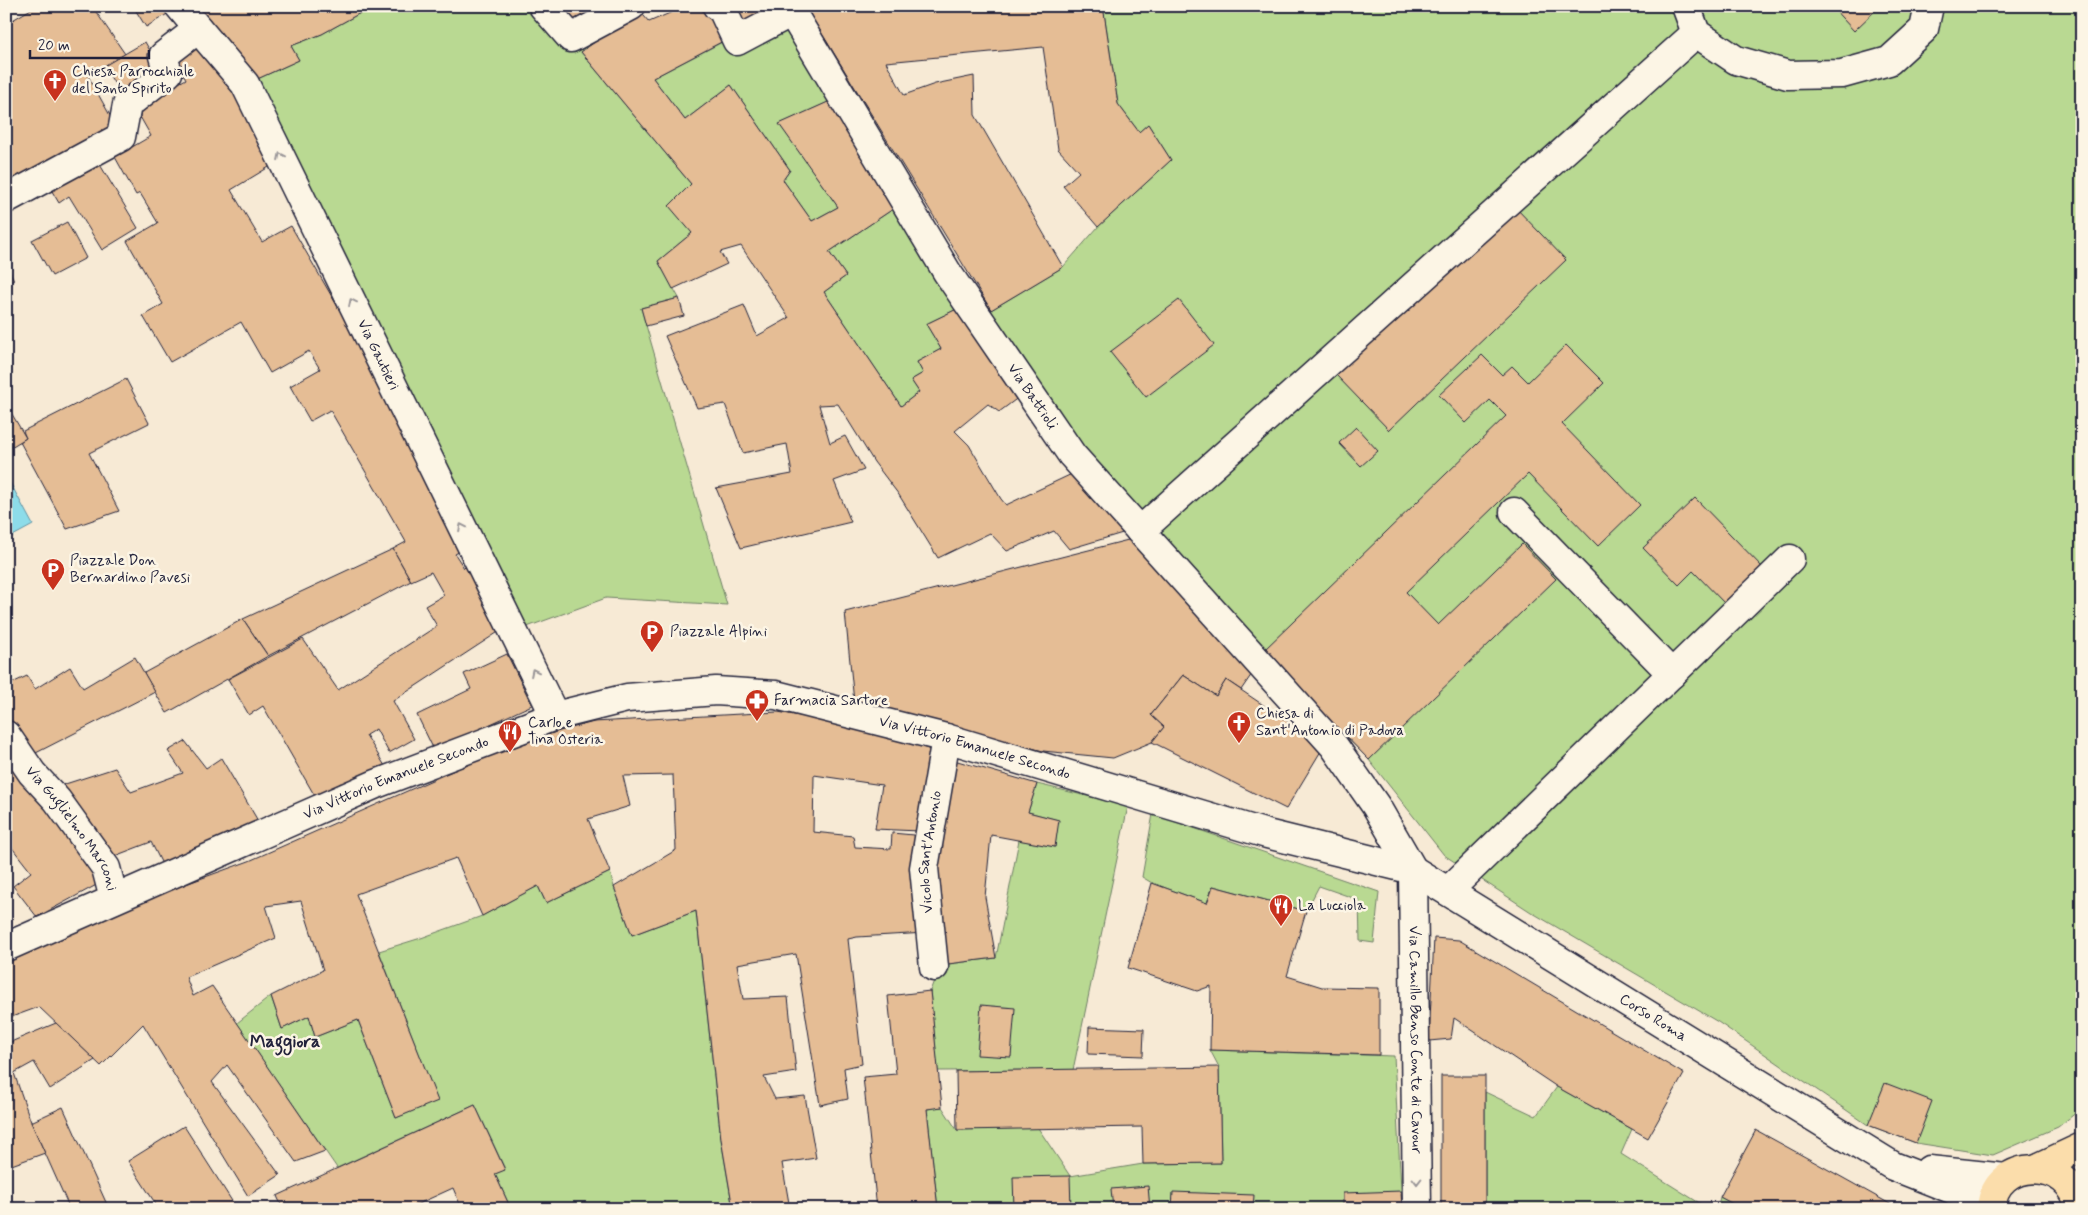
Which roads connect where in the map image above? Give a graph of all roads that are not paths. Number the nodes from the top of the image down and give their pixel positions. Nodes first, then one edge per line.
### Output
1 (179, 6) edge
2 (543, 6) edge
3 (631, 6) edge
4 (718, 6) edge
5 (1686, 6) edge
6 (1930, 6) edge
7 (790, 9) edge
8 (198, 29) junction
9 (1696, 33) junction
10 (6, 198) edge
11 (1514, 512) dead end
12 (1140, 531) junction
13 (1790, 559) dead end
14 (1672, 674) junction
15 (555, 716) junction
16 (6, 735) edge
17 (946, 738) junction
18 (1413, 870) junction
19 (1448, 891) junction
20 (114, 899) junction
21 (6, 947) edge
22 (934, 966) dead end
23 (2082, 1147) edge
24 (1893, 1166) junction
25 (2035, 1168) junction
26 (2006, 1178) junction
27 (2082, 1205) edge
28 (1991, 1207) edge
29 (1417, 1209) edge
30 (2080, 1209) edge

1 - 8 street, Via Gautieri
2 - 3 street
4 - 7 street
5 - 9 street
6 - 9 street
7 - 12 street, Via Battioli
8 - 10 street
15 -> 8 street, Via Gautieri
9 - 12 street
11 - 14 street
12 - 18 street, Via Battioli
13 - 14 street
14 - 19 street
15 - 17 street, Via Vittorio Emanuele Secondo
15 - 20 street, Via Vittorio Emanuele Secondo
16 - 20 street, Via Guglielmo Marconi
17 - 18 street, Via Vittorio Emanuele Secondo
17 - 22 street, Vicolo Sant'Antonio
18 - 19 street, Corso Roma
18 -> 29 street, Via Camillo Benso Conte di Cavour
19 - 24 street, Corso Roma
20 - 21 street, Via Vittorio Emanuele Secondo
23 - 25 main road
24 - 26 street, Corso Roma
24 - 28 street, Corso Roma
25 - 26 main road
25 - 30 main road
26 - 28 main road
27 - 30 main road

